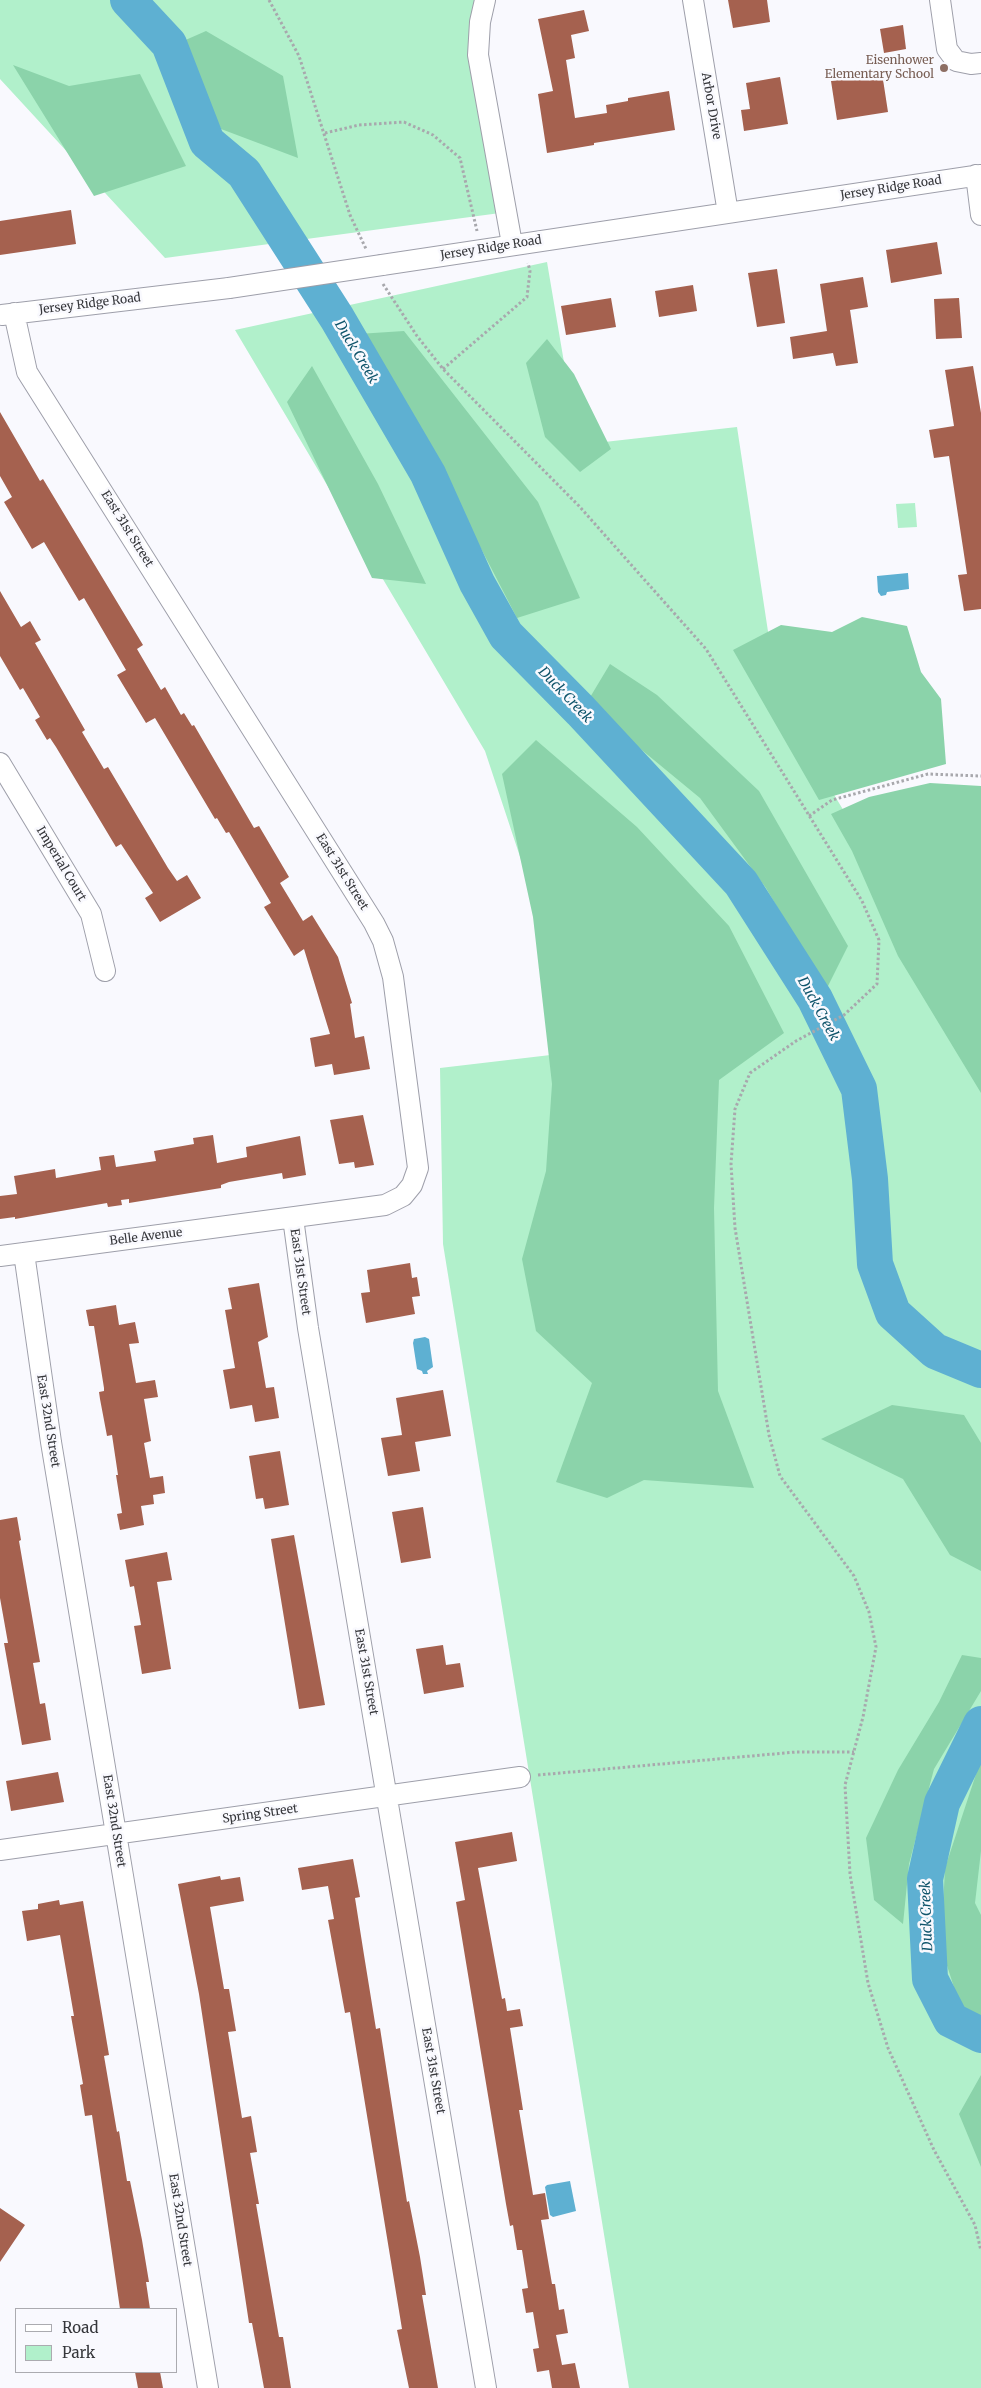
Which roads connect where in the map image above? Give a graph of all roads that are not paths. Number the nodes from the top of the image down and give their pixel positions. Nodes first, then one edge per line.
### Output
1 (486, 0) edge
2 (693, 0) edge
3 (940, 0) edge
4 (981, 62) edge
5 (978, 175) edge
6 (728, 212) junction
7 (981, 215) edge
8 (517, 244) junction
9 (7, 314) edge
10 (0, 763) edge
11 (105, 971) dead end
12 (292, 1218) junction
13 (24, 1253) junction
14 (0, 1256) edge
15 (520, 1777) road end
16 (387, 1796) junction
17 (116, 1834) junction
18 (0, 1850) edge
19 (208, 2388) edge
20 (486, 2388) edge

1 - 8 street
2 - 6 street, Arbor Drive
3 - 4 street
5 - 6 street, Jersey Ridge Road
5 - 7 street
6 - 8 street, Jersey Ridge Road
8 - 9 street, Jersey Ridge Road, bridge
9 - 12 street, East 31st Street
10 - 11 street, Imperial Court
12 - 13 street, Belle Avenue
12 - 16 street, East 31st Street
13 - 14 street, Belle Avenue
13 - 17 street, East 32nd Street
15 - 16 street, Spring Street
16 - 17 street, Spring Street
16 - 20 street, East 31st Street
17 - 18 street, Spring Street
17 - 19 street, East 32nd Street

